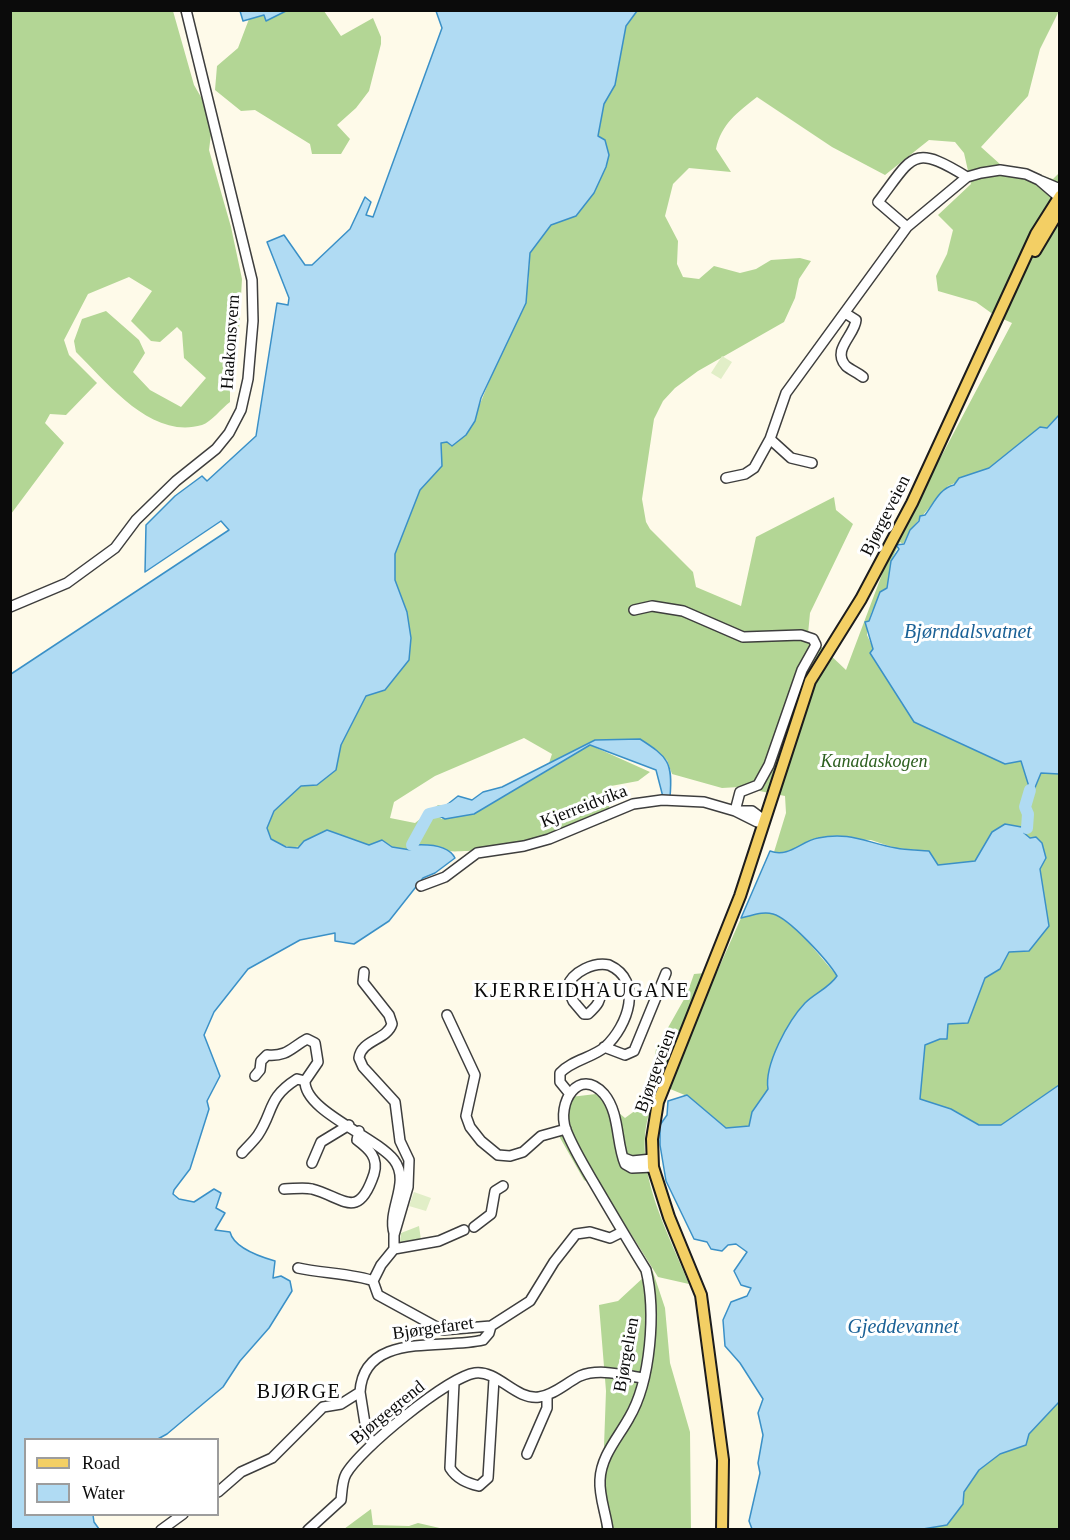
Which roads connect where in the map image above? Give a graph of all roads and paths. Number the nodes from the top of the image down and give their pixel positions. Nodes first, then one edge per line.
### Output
1 (186, 10) edge
2 (967, 177) junction
3 (1059, 195) edge
4 (1059, 209) edge
5 (907, 226) junction
6 (1008, 298) junction
7 (845, 313) junction
8 (863, 377) dead end
9 (770, 439) junction
10 (812, 463) dead end
11 (726, 478) dead end
12 (10, 607) edge
13 (634, 610) dead end
14 (735, 811) junction
15 (760, 818) junction
16 (421, 886) dead end
17 (364, 972) dead end
18 (666, 973) dead end
19 (597, 988) dead end
20 (447, 1015) dead end
21 (604, 1047) junction
22 (255, 1076) dead end
23 (305, 1081) junction
24 (569, 1092) junction
25 (349, 1125) junction
26 (566, 1129) junction
27 (359, 1131) junction
28 (242, 1154) dead end
29 (312, 1163) dead end
30 (653, 1163) junction
31 (503, 1186) dead end
32 (284, 1189) dead end
33 (622, 1232) junction
34 (394, 1235) junction
35 (394, 1249) junction
36 (298, 1269) dead end
37 (373, 1281) junction
38 (491, 1326) junction
39 (494, 1378) junction
40 (643, 1378) junction
41 (454, 1383) junction
42 (360, 1392) junction
43 (547, 1395) junction
44 (373, 1442) junction
45 (527, 1454) dead end
46 (219, 1491) edge
47 (182, 1516) edge
48 (161, 1530) edge
49 (308, 1530) edge
50 (608, 1530) edge
51 (722, 1530) edge

1 - 12 street, Haakonsvern
2 - 3 street
2 - 5 street
2 - 5 street
3 - 6 main road, Bjørgeveien
4 - 6 main road, Bjørgeveien
5 - 7 street
6 - 15 main road, Bjørgeveien
7 - 8 street
7 - 9 street
9 - 10 street
9 - 11 street
13 - 14 street
14 - 15 street, Kjerreidvika
14 - 16 street, Kjerreidvika
15 - 30 main road, Bjørgeveien
17 - 34 street
18 - 21 street
19 - 21 street, Bjørgelien
20 - 26 street
21 - 24 street, Bjørgelien
22 - 23 street
23 - 25 street
23 - 28 street
24 - 26 street, Bjørgelien
24 - 30 street
25 - 27 street
25 - 29 street
26 - 33 street, Bjørgelien
27 - 32 street
27 - 34 street
30 - 51 main road, Bjørgeveien
31 - 35 street
33 - 38 street
33 - 40 street, Bjørgelien
34 - 35 street
35 - 37 street
36 - 37 street
37 - 38 street
38 - 42 street, Bjørgefaret
39 - 41 street, Bjørgegrend
39 - 41 street, Bjørgegrend
39 - 43 street, Bjørgegrend
40 - 43 street
40 - 50 street, Bjørgelien
41 - 44 street, Bjørgegrend
42 - 44 street
42 - 46 street
43 - 45 street
44 - 49 street, Bjørgegrend
47 - 48 street

